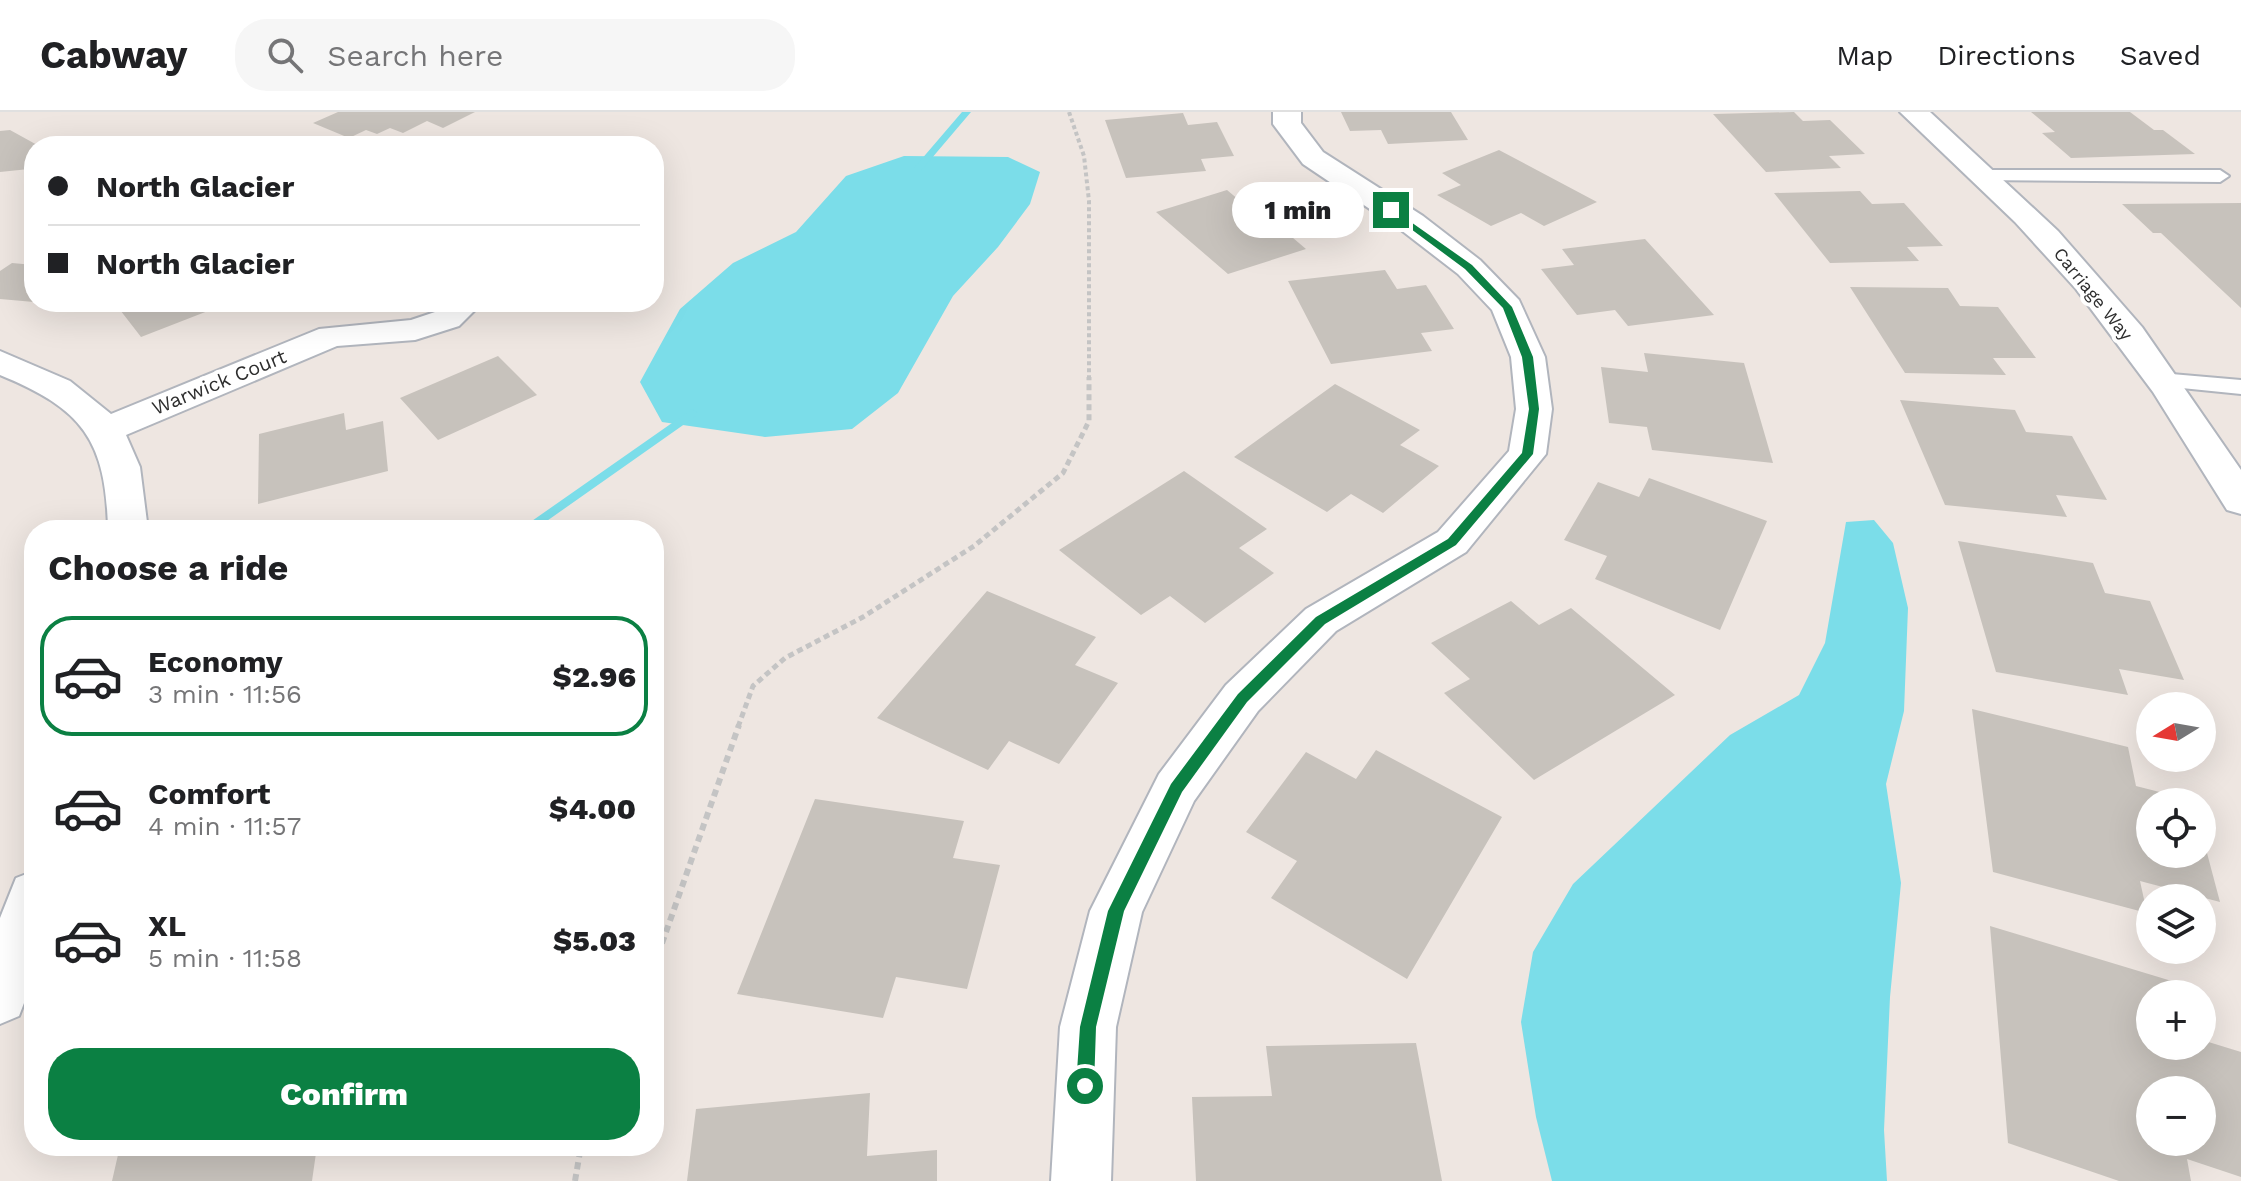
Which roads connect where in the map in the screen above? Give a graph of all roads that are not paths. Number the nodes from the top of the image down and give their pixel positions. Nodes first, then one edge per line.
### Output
1 (1287, 112) edge
2 (1914, 112) edge
3 (1983, 176) junction
4 (2220, 176) dead end
5 (347, 312) edge
6 (455, 312) edge
7 (331, 336) junction
8 (0, 362) edge
9 (2160, 380) junction
10 (2241, 387) edge
11 (107, 429) junction
12 (2241, 501) edge
13 (128, 520) edge
14 (24, 925) edge
15 (0, 998) edge
16 (1081, 1181) edge

1 - 16 street
2 - 3 street, Carriage Way
3 - 4 lane
3 - 9 street, Carriage Way
5 - 7 street
6 - 7 street, Warwick Court
7 - 11 street, Warwick Court
8 - 11 street
9 - 10 lane
9 - 12 street, Carriage Way
11 - 13 street
14 - 15 street

